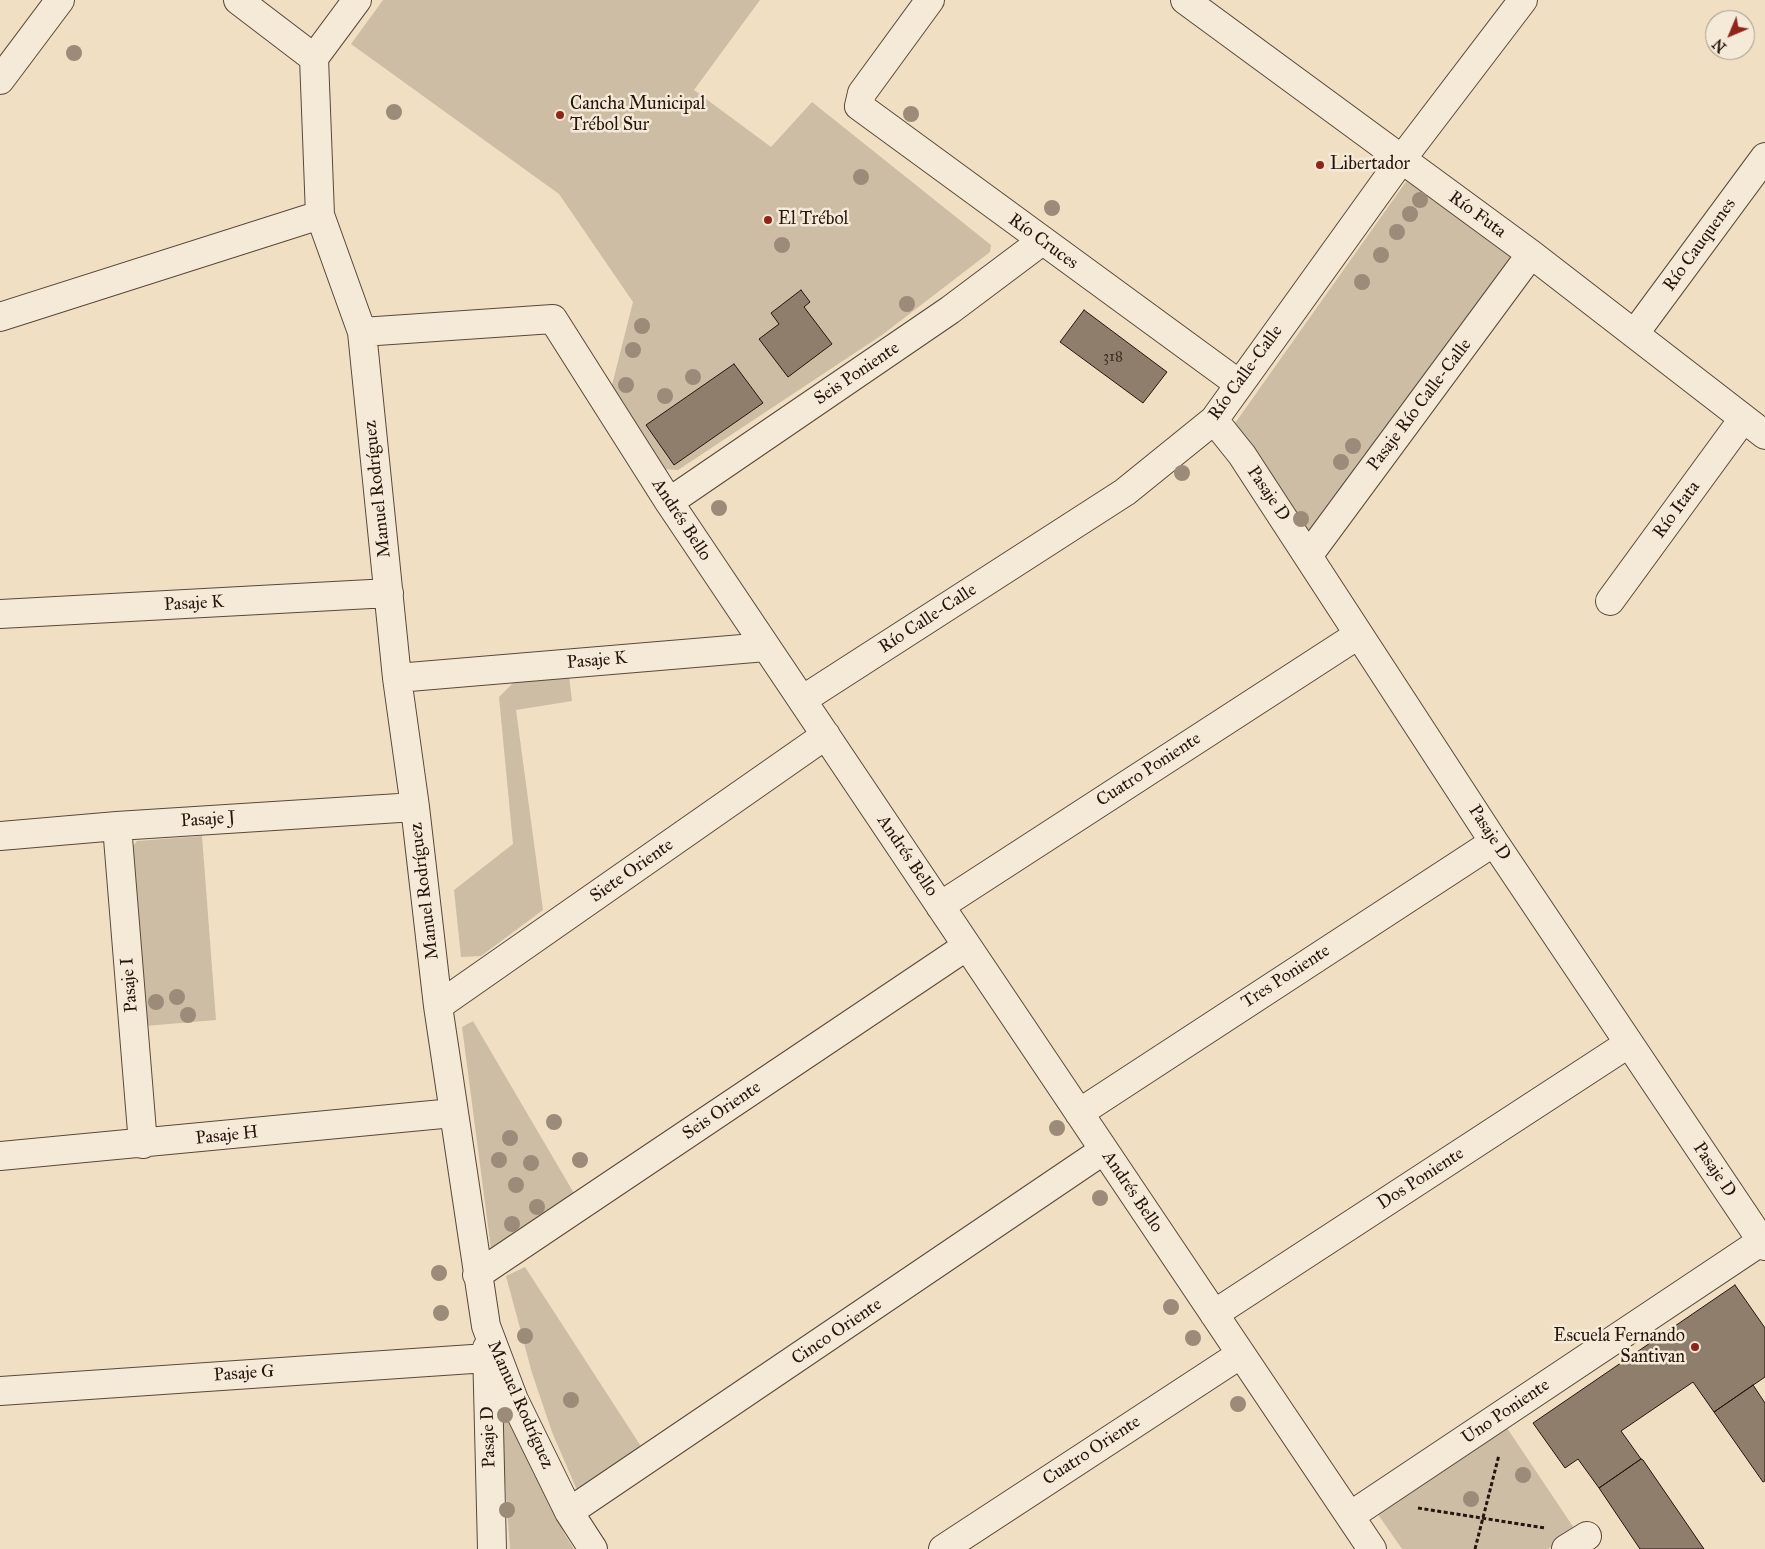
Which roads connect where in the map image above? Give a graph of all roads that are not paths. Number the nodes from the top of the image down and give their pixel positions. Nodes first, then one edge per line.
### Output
1 (60, 0) edge
2 (238, 0) edge
3 (357, 0) edge
4 (930, 0) edge
5 (1186, 0) edge
6 (1523, 0) edge
7 (314, 58) junction
8 (0, 80) edge
9 (1765, 156) edge
10 (1401, 160) junction
11 (320, 215) junction
12 (1042, 241) junction
13 (1531, 254) junction
14 (0, 317) edge
15 (362, 332) junction
16 (1635, 333) junction
17 (1239, 384) junction
18 (1214, 420) junction
19 (1754, 427) edge
20 (669, 502) junction
21 (1308, 556) junction
22 (389, 594) junction
23 (1610, 601) dead end
24 (0, 614) edge
25 (1358, 635) junction
26 (766, 647) junction
27 (398, 678) junction
28 (802, 700) junction
29 (826, 735) junction
30 (415, 807) junction
31 (117, 826) junction
32 (0, 836) edge
33 (1494, 842) junction
34 (940, 906) junction
35 (967, 946) junction
36 (438, 1006) junction
37 (1628, 1044) junction
38 (453, 1113) junction
39 (1079, 1113) junction
40 (143, 1144) junction
41 (1104, 1150) junction
42 (0, 1156) edge
43 (1764, 1244) edge
44 (477, 1275) junction
45 (1214, 1314) junction
46 (486, 1326) junction
47 (1241, 1354) junction
48 (487, 1358) junction
49 (0, 1391) edge
50 (569, 1512) junction
51 (1350, 1516) junction
52 (492, 1549) edge
53 (593, 1549) edge
54 (943, 1549) edge
55 (1372, 1549) edge

1 - 8 street
2 - 7 street
3 - 7 street
4 - 12 street, Río Cruces
5 - 10 street, Río Futa
6 - 10 street, Río Calle-Calle
7 - 11 street, Manuel Rodríguez
9 - 16 street, Río Cauquenes
10 - 13 street, Río Futa
10 - 17 street, Río Calle-Calle
11 - 14 street
11 - 15 street, Manuel Rodríguez
12 - 17 street, Río Cruces
12 - 20 street, Seis Poniente
13 - 16 street, Río Futa
13 - 21 street, Pasaje Río Calle-Calle
15 - 20 street, Andrés Bello
15 - 22 street, Manuel Rodríguez
16 - 19 street, Río Futa
17 - 18 street, Río Calle-Calle
18 - 21 street, Pasaje D
18 - 28 street, Río Calle-Calle
19 - 23 street, Río Itata
20 - 26 street, Andrés Bello
21 - 25 street, Pasaje D
22 - 24 street, Pasaje K
22 - 27 street, Manuel Rodríguez
25 - 33 street, Pasaje D
25 - 34 street, Cuatro Poniente
26 - 27 street, Pasaje K
26 - 28 street, Andrés Bello
27 - 30 street, Manuel Rodríguez
28 - 29 street, Andrés Bello
29 - 34 street, Andrés Bello
29 - 36 street, Siete Oriente
30 - 31 street, Pasaje J
30 - 36 street, Manuel Rodríguez
31 - 32 street, Pasaje J
31 - 40 street, Pasaje I
33 - 37 street, Pasaje D
33 - 39 street, Tres Poniente
34 - 35 street, Andrés Bello
35 - 39 street, Andrés Bello
35 - 44 street, Seis Oriente
36 - 38 street, Manuel Rodríguez
37 - 43 street, Pasaje D
37 - 45 street, Dos Poniente
38 - 40 street, Pasaje H
38 - 44 street, Manuel Rodríguez
39 - 41 street, Andrés Bello
40 - 42 street, Pasaje H
41 - 45 street, Andrés Bello
41 - 50 street, Cinco Oriente
43 - 51 street, Uno Poniente
44 - 46 street, Manuel Rodríguez
45 - 47 street, Andrés Bello
46 - 48 street, Pasaje D
46 - 50 street, Manuel Rodríguez
47 - 51 street, Andrés Bello
47 - 54 street, Cuatro Oriente
48 - 49 street, Pasaje G
48 - 52 street, Pasaje D
50 - 53 street, Manuel Rodríguez
51 - 55 street, Andrés Bello

